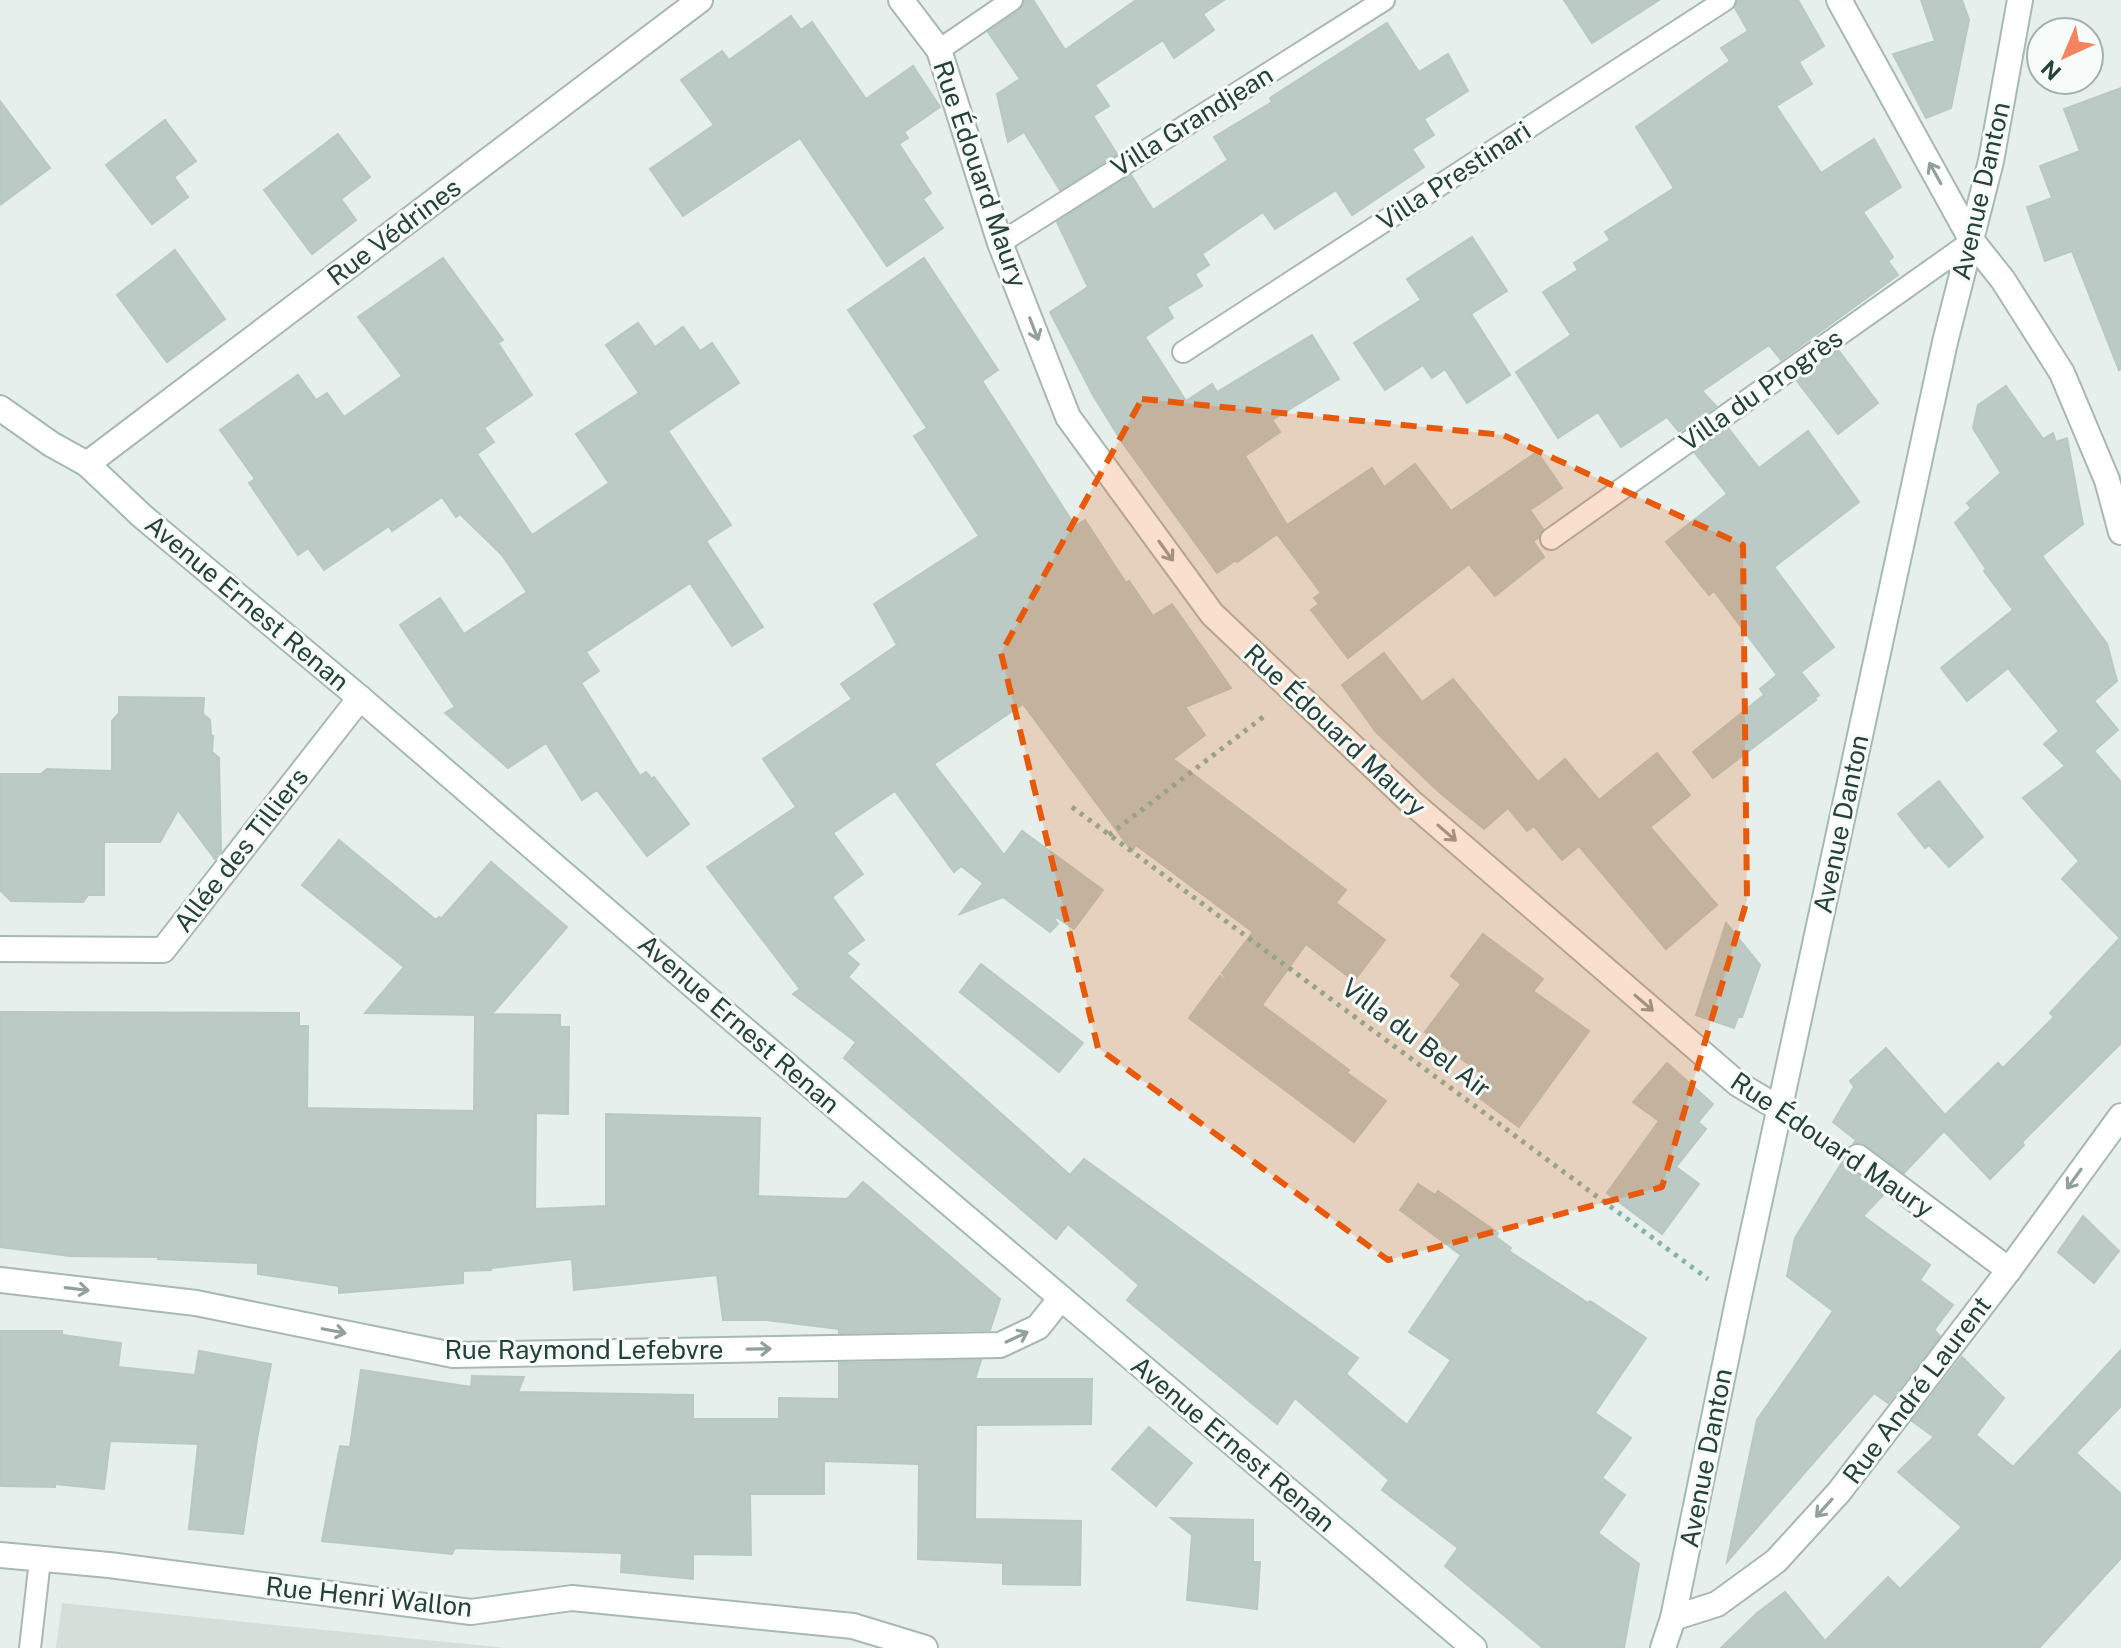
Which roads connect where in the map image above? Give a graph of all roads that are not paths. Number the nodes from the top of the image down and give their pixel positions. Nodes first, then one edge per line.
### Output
1 (700, 0) edge
2 (901, 0) edge
3 (1012, 0) edge
4 (1384, 0) edge
5 (1725, 0) edge
6 (1839, 0) edge
7 (2020, 0) edge
8 (939, 50) junction
9 (1972, 241) junction
10 (1000, 243) junction
11 (1183, 352) dead end
12 (0, 408) edge
13 (87, 464) junction
14 (2121, 532) edge
15 (1551, 539) dead end
16 (360, 698) junction
17 (0, 949) edge
18 (1780, 1109) junction
19 (2121, 1116) edge
20 (1858, 1157) road end
21 (2009, 1270) junction
22 (0, 1280) edge
23 (1061, 1298) junction
24 (0, 1555) edge
25 (40, 1560) junction
26 (1673, 1618) junction
27 (30, 1648) edge
28 (925, 1648) edge
29 (1474, 1648) edge
30 (1663, 1648) edge

1 - 13 street, Rue Védrines
2 - 8 street, Rue Édouard Maury
3 - 8 lane
4 - 10 lane, Villa Grandjean
5 - 11 lane, Villa Prestinari
9 -> 6 street
7 - 9 street, Avenue Danton
8 - 10 street, Rue Édouard Maury
9 - 14 street
9 - 15 lane, Villa du Progrès
9 - 18 street, Avenue Danton
10 -> 18 street, Rue Édouard Maury
12 - 13 street, Avenue Ernest Renan
13 - 16 street, Avenue Ernest Renan
16 - 17 street, Allée des Tilliers
16 - 23 street, Avenue Ernest Renan
18 - 26 street, Avenue Danton
19 -> 21 street, Rue André Laurent
20 - 21 street, Rue Édouard Maury
21 -> 26 street, Rue André Laurent
22 -> 23 street, Rue Raymond Lefebvre
23 - 29 street, Avenue Ernest Renan
24 - 25 street, Rue Henri Wallon
25 - 27 lane
25 - 28 street, Rue Henri Wallon
26 - 30 street, Avenue Danton

